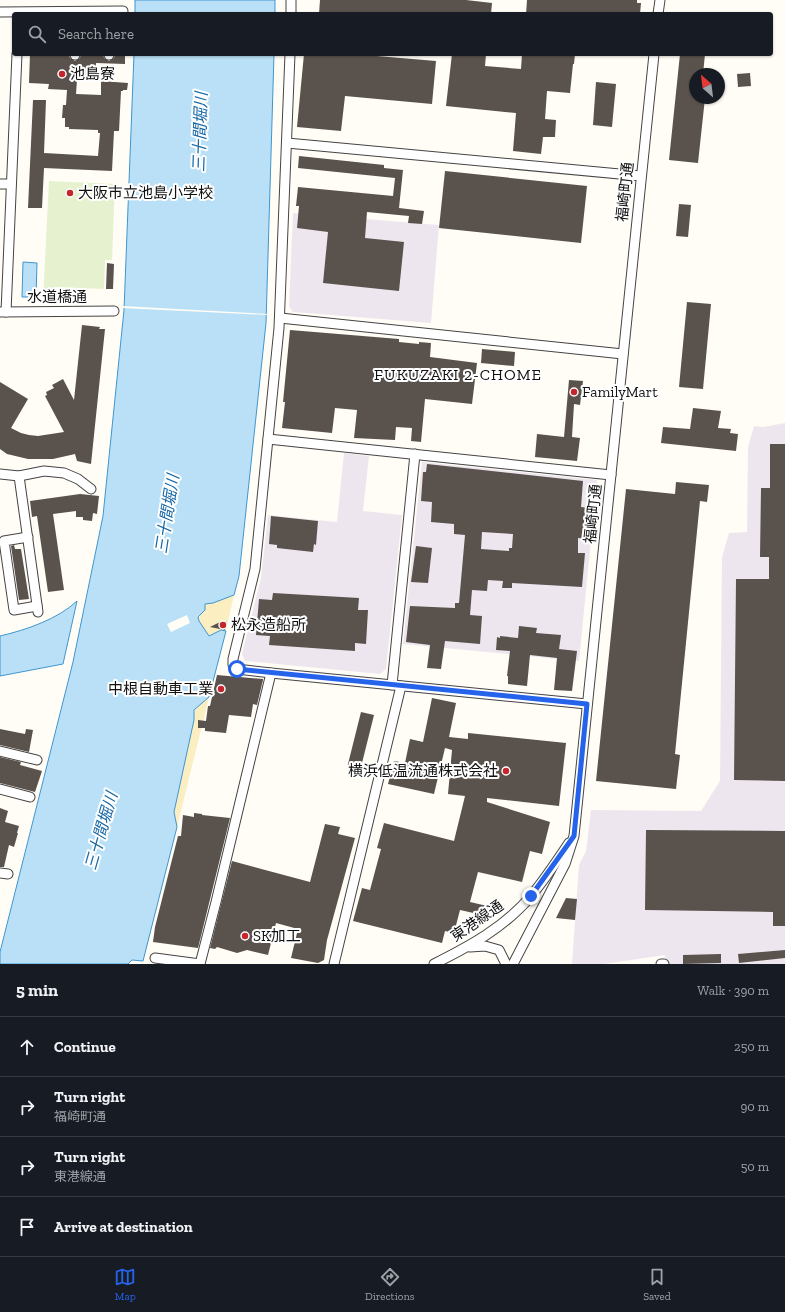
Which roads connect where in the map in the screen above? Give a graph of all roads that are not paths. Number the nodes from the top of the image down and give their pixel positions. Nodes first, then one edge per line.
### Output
1 (291, 0) edge
2 (660, 0) edge
3 (123, 11) dead end
4 (0, 12) edge
5 (116, 12) edge
6 (291, 12) edge
7 (658, 12) edge
8 (12, 13) edge
9 (17, 56) edge
10 (290, 56) edge
11 (654, 56) edge
12 (287, 143) junction
13 (641, 176) junction
14 (0, 184) edge
15 (11, 184) junction
16 (114, 311) dead end
17 (3, 312) edge
18 (280, 318) junction
19 (623, 354) junction
20 (268, 439) junction
21 (415, 454) junction
22 (0, 474) edge
23 (611, 475) junction
24 (19, 476) junction
25 (91, 489) dead end
26 (28, 537) junction
27 (271, 673) junction
28 (396, 685) junction
29 (587, 704) junction
30 (0, 751) edge
31 (37, 760) dead end
32 (0, 790) edge
33 (30, 797) dead end
34 (574, 836) junction
35 (468, 947) junction
36 (155, 958) dead end
37 (200, 964) edge
38 (334, 964) edge
39 (434, 964) edge
40 (506, 964) edge
41 (513, 964) edge
42 (661, 964) edge
43 (664, 964) edge

1 - 6 street
2 - 7 street
3 - 5 street
4 - 8 street
9 - 15 street
10 - 12 street
11 - 13 street, 福崎町通
12 - 13 street
12 - 18 street
13 - 19 street, 福崎町通
14 - 15 street
15 - 17 street
16 - 17 street, 水道橋通
18 - 19 street
18 - 20 street
19 - 23 street, 福崎町通
20 - 21 street
20 - 27 street
21 - 23 street
21 - 28 street
22 - 24 street
23 - 29 street, 福崎町通
24 - 25 street
24 - 26 street
26 - 26 street
27 - 28 street
27 - 37 street
28 - 29 street
28 - 38 street
29 - 34 street, 福崎町通
30 - 31 street
32 - 33 street
34 - 35 street, 東港線通
34 - 41 street, 福崎町通
35 - 39 street, 東港線通
35 - 40 street
36 - 37 street
42 - 43 street

